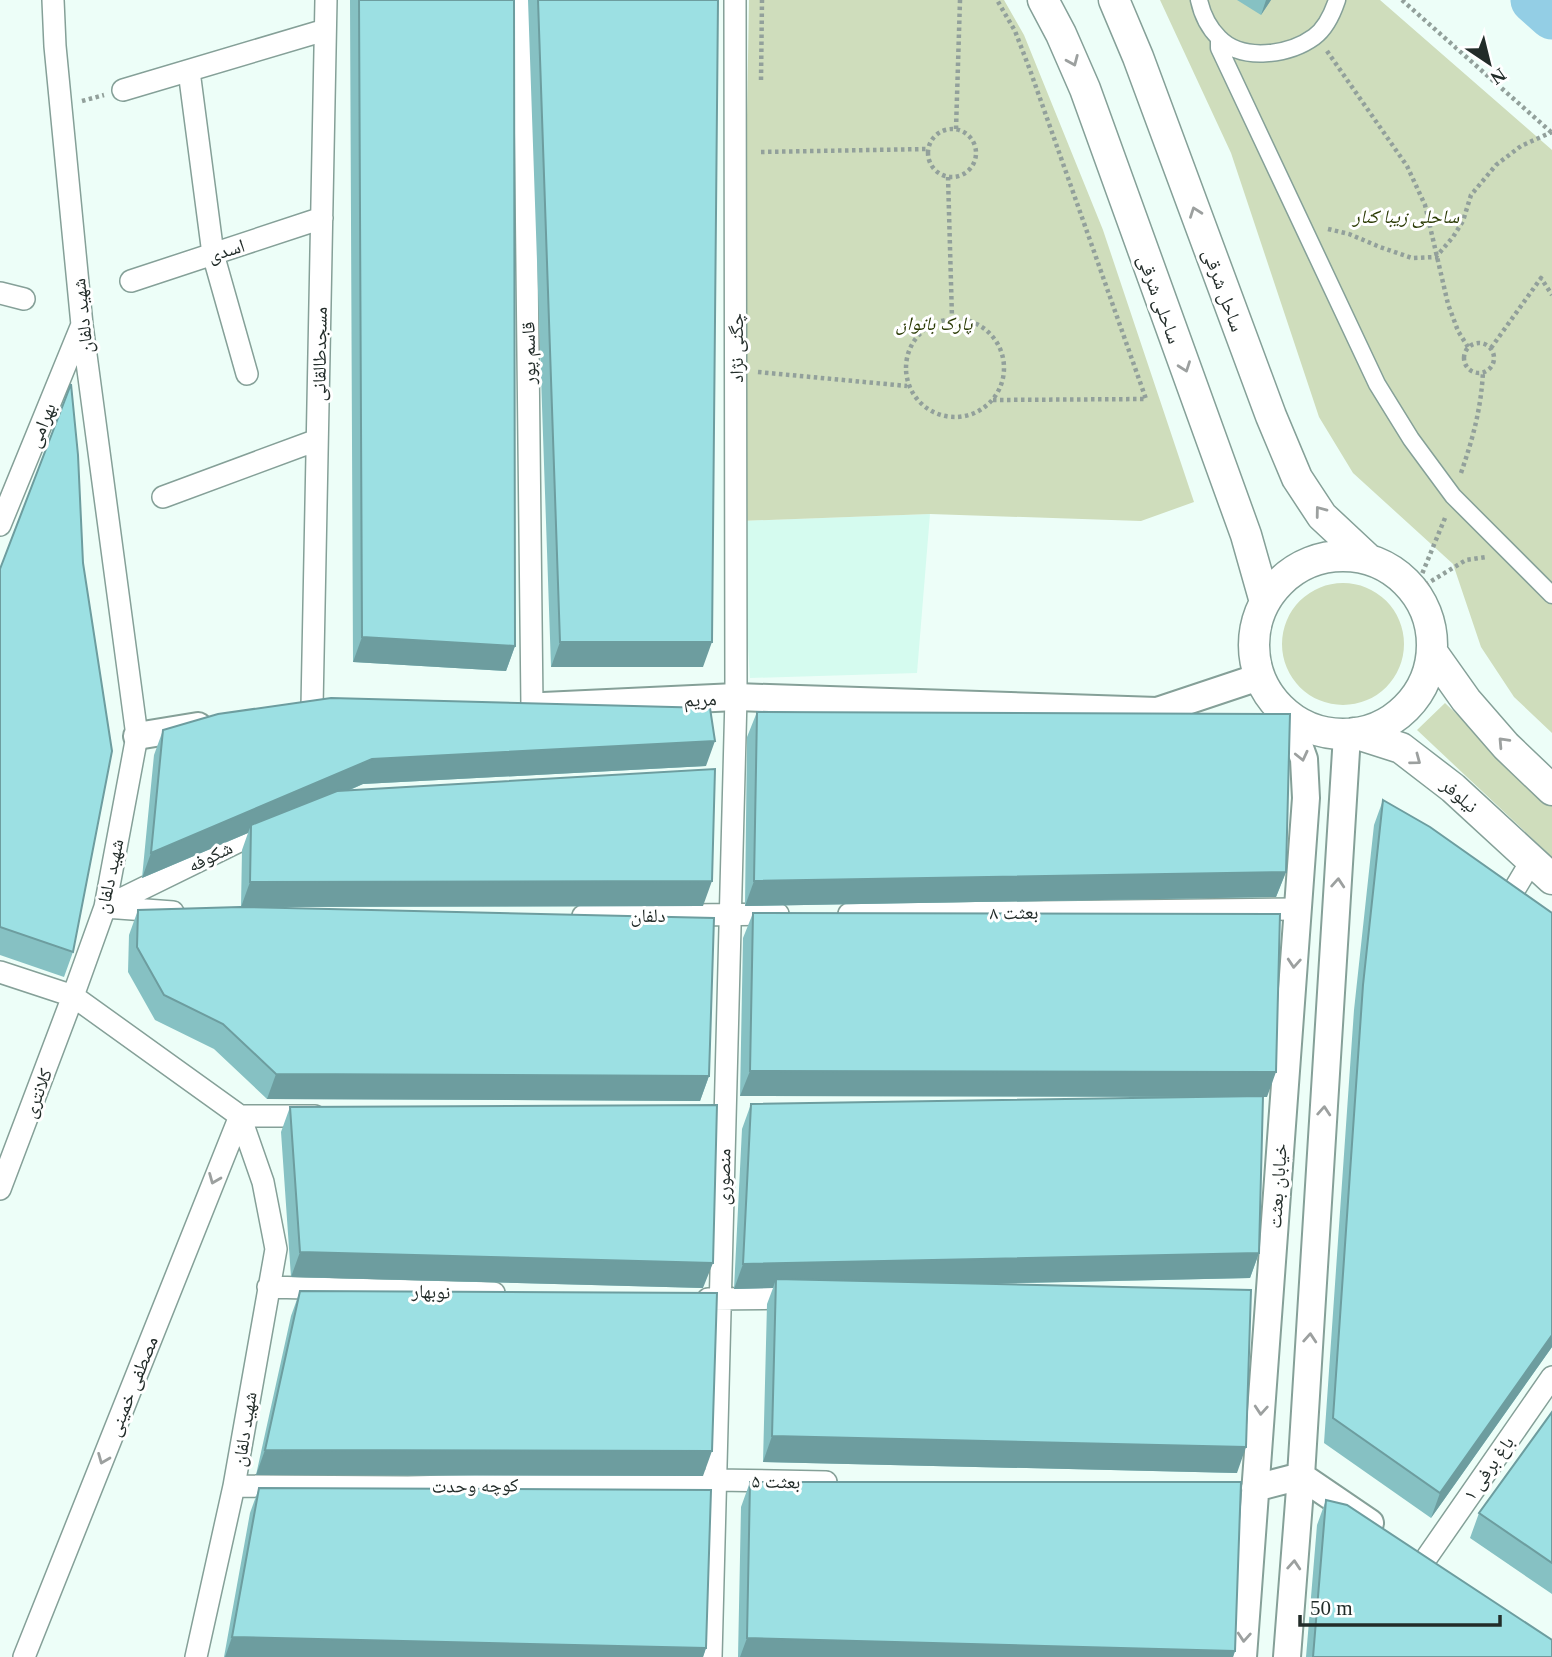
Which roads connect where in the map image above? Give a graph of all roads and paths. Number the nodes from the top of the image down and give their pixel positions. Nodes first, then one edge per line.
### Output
1 (54, 0) edge
2 (326, 0) edge
3 (524, 0) edge
4 (735, 0) edge
5 (762, 0) edge
6 (960, 0) edge
7 (997, 0) edge
8 (1043, 0) edge
9 (1114, 0) edge
10 (1199, 0) edge
11 (1337, 0) edge
12 (1402, 0) edge
13 (325, 30) junction
14 (1317, 36) junction
15 (1219, 39) junction
16 (189, 71) junction
17 (761, 83) dead end
18 (123, 90) joint
19 (61, 107) junction
20 (956, 130) junction
21 (1552, 132) edge
22 (928, 149) junction
23 (761, 152) dead end
24 (948, 177) junction
25 (322, 218) junction
26 (1304, 230) junction
27 (213, 254) junction
28 (1436, 257) junction
29 (131, 281) dead end
30 (0, 293) edge
31 (1552, 295) edge
32 (24, 299) dead end
33 (952, 318) junction
34 (82, 325) junction
35 (1468, 347) junction
36 (1491, 348) junction
37 (758, 359) dead end
38 (247, 373) dead end
39 (907, 386) junction
40 (993, 400) junction
41 (317, 440) junction
42 (163, 497) dead end
43 (0, 525) edge
44 (1368, 559) junction
45 (1552, 595) edge
46 (1265, 602) junction
47 (1432, 652) junction
48 (1259, 677) junction
49 (736, 697) junction
50 (312, 707) junction
51 (340, 707) edge
52 (505, 707) edge
53 (532, 707) junction
54 (285, 712) edge
55 (1289, 717) junction
56 (218, 723) edge
57 (1351, 734) junction
58 (136, 736) junction
59 (1552, 790) edge
60 (286, 818) edge
61 (1542, 869) edge
62 (105, 907) junction
63 (1297, 909) junction
64 (199, 914) edge
65 (799, 914) edge
66 (827, 914) edge
67 (730, 915) junction
68 (566, 916) edge
69 (1490, 931) edge
70 (0, 972) edge
71 (74, 996) junction
72 (240, 1116) junction
73 (337, 1116) edge
74 (0, 1189) edge
75 (268, 1287) junction
76 (512, 1293) edge
77 (692, 1298) edge
78 (816, 1298) edge
79 (720, 1299) junction
80 (1552, 1377) edge
81 (1301, 1476) junction
82 (716, 1480) junction
83 (840, 1482) edge
84 (234, 1486) junction
85 (1248, 1488) junction
86 (1425, 1560) junction
87 (1448, 1575) edge
88 (24, 1657) edge
89 (196, 1657) edge
90 (711, 1657) edge
91 (1243, 1657) edge
92 (1287, 1657) edge

1 - 19 street, شهید دلفان
2 - 13 street, مسجدطالقانی
3 - 53 street, قاسم پور
4 - 49 street, چگنی نژاد
5 - 17 path
6 - 20 path
7 - 40 path
8 -> 46 main road, ساحلی شرقی
44 -> 9 main road, ساحل شرقی
10 - 15 street
11 - 14 street
12 - 21 path
13 - 16 street
13 - 25 street, مسجدطالقانی
14 - 15 street
14 - 28 path
15 - 26 street
16 - 18 street
16 - 27 street
18 - 19 path
19 - 34 street, شهید دلفان
20 - 22 path
20 - 24 path
21 - 28 path
22 - 23 path
22 - 24 path
24 - 33 path
25 - 27 street, اسدی
25 - 41 street, مسجدطالقانی
26 - 28 path
26 - 45 street
27 - 29 street, اسدی
27 - 38 street
28 - 35 path
30 - 32 street
31 - 36 path
33 - 39 path
33 - 40 path
34 - 43 street, بهرامی
34 - 58 street, شهید دلفان
35 - 36 path
35 - 36 path
37 - 39 path
39 - 40 path
41 - 42 street
41 - 50 street, مسجدطالقانی
44 - 46 main road
44 - 47 main road
46 - 48 main road
47 - 57 main road
59 -> 47 main road
48 - 49 street, مریم
48 - 55 main road
49 - 53 street, مریم
49 - 67 street, منصوری
50 - 51 street
50 - 54 street
52 - 53 street, مریم
55 - 57 main road
55 -> 63 street, خیابان بعثت
56 - 58 street
57 -> 61 main road, نیلوفر
81 -> 57 street
58 - 62 street, شهید دلفان
60 - 62 street, شکوفه
61 - 69 street
62 - 64 street
62 - 71 street, شهید دلفان
63 - 66 street, بعثت ۸
63 -> 85 street, خیابان بعثت
65 - 67 street
67 - 68 street, دلفان
67 - 79 street, منصوری
70 - 71 street
71 - 72 street
71 - 74 street, کلانتری
72 - 73 street
72 - 75 street, شهید دلفان
72 -> 88 street, مصطفی خمینی
75 - 76 street, نوبهار
75 - 84 street, شهید دلفان
77 - 79 street
78 - 79 street
79 - 82 street, منصوری
80 - 86 street, باغ برفی ۱
81 - 85 street
81 - 86 street
92 -> 81 street
82 - 83 street, بعثت ۵
82 - 84 street, کوچه وحدت
82 - 90 street, منصوری
84 - 89 street, شهید دلفان
85 -> 91 street, خیابان بعثت
86 - 87 street

